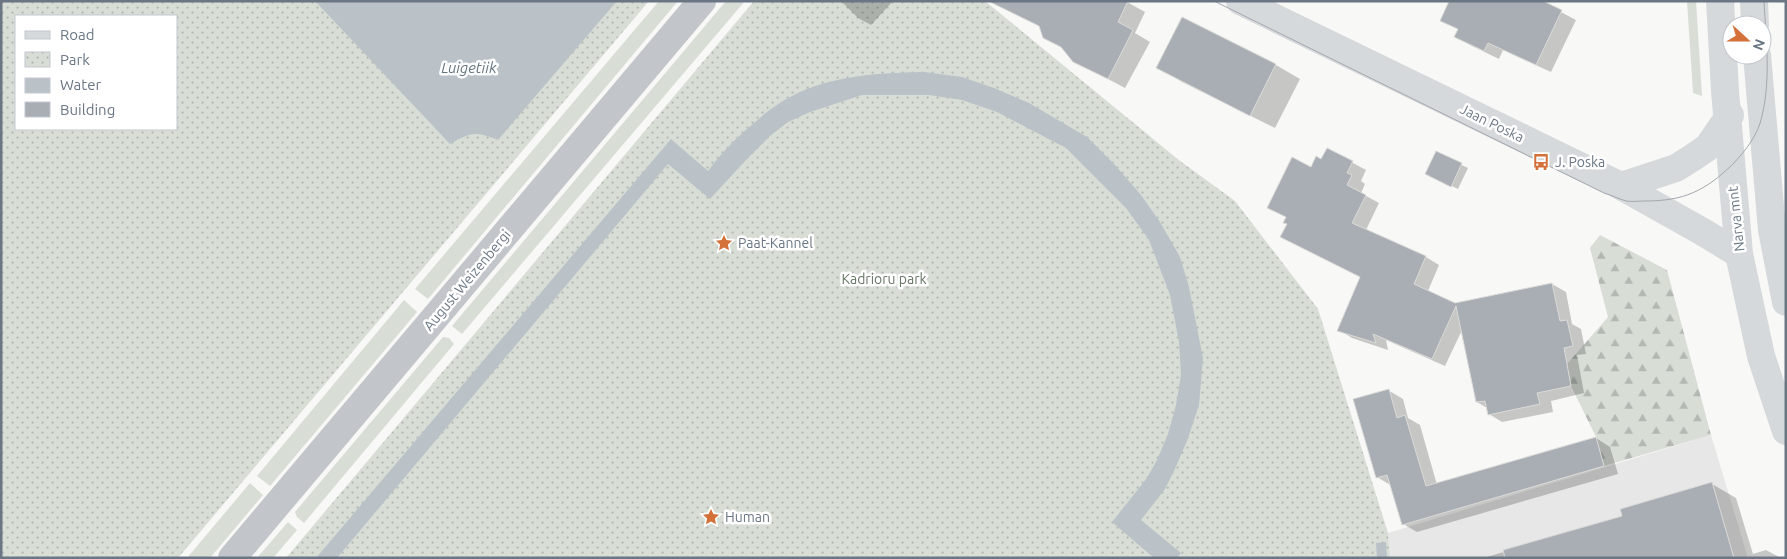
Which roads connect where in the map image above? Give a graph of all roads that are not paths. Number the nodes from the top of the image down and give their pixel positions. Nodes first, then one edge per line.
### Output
1 (702, 1) edge
2 (1240, 1) edge
3 (1720, 1) edge
4 (1754, 1) edge
5 (1755, 15) edge
6 (1754, 65) edge
7 (1758, 65) edge
8 (1727, 120) junction
9 (1620, 186) junction
10 (1739, 254) junction
11 (1786, 302) edge
12 (1786, 431) edge
13 (232, 558) edge

1 - 13 street, August Weizenbergi
2 - 9 street, Jaan Poska
3 - 8 street, Narva mnt
4 - 5 street
6 - 8 street
7 - 11 street
8 - 9 street
8 - 10 street, Narva mnt
9 - 10 street, Jaan Poska
10 - 12 street, Narva mnt

